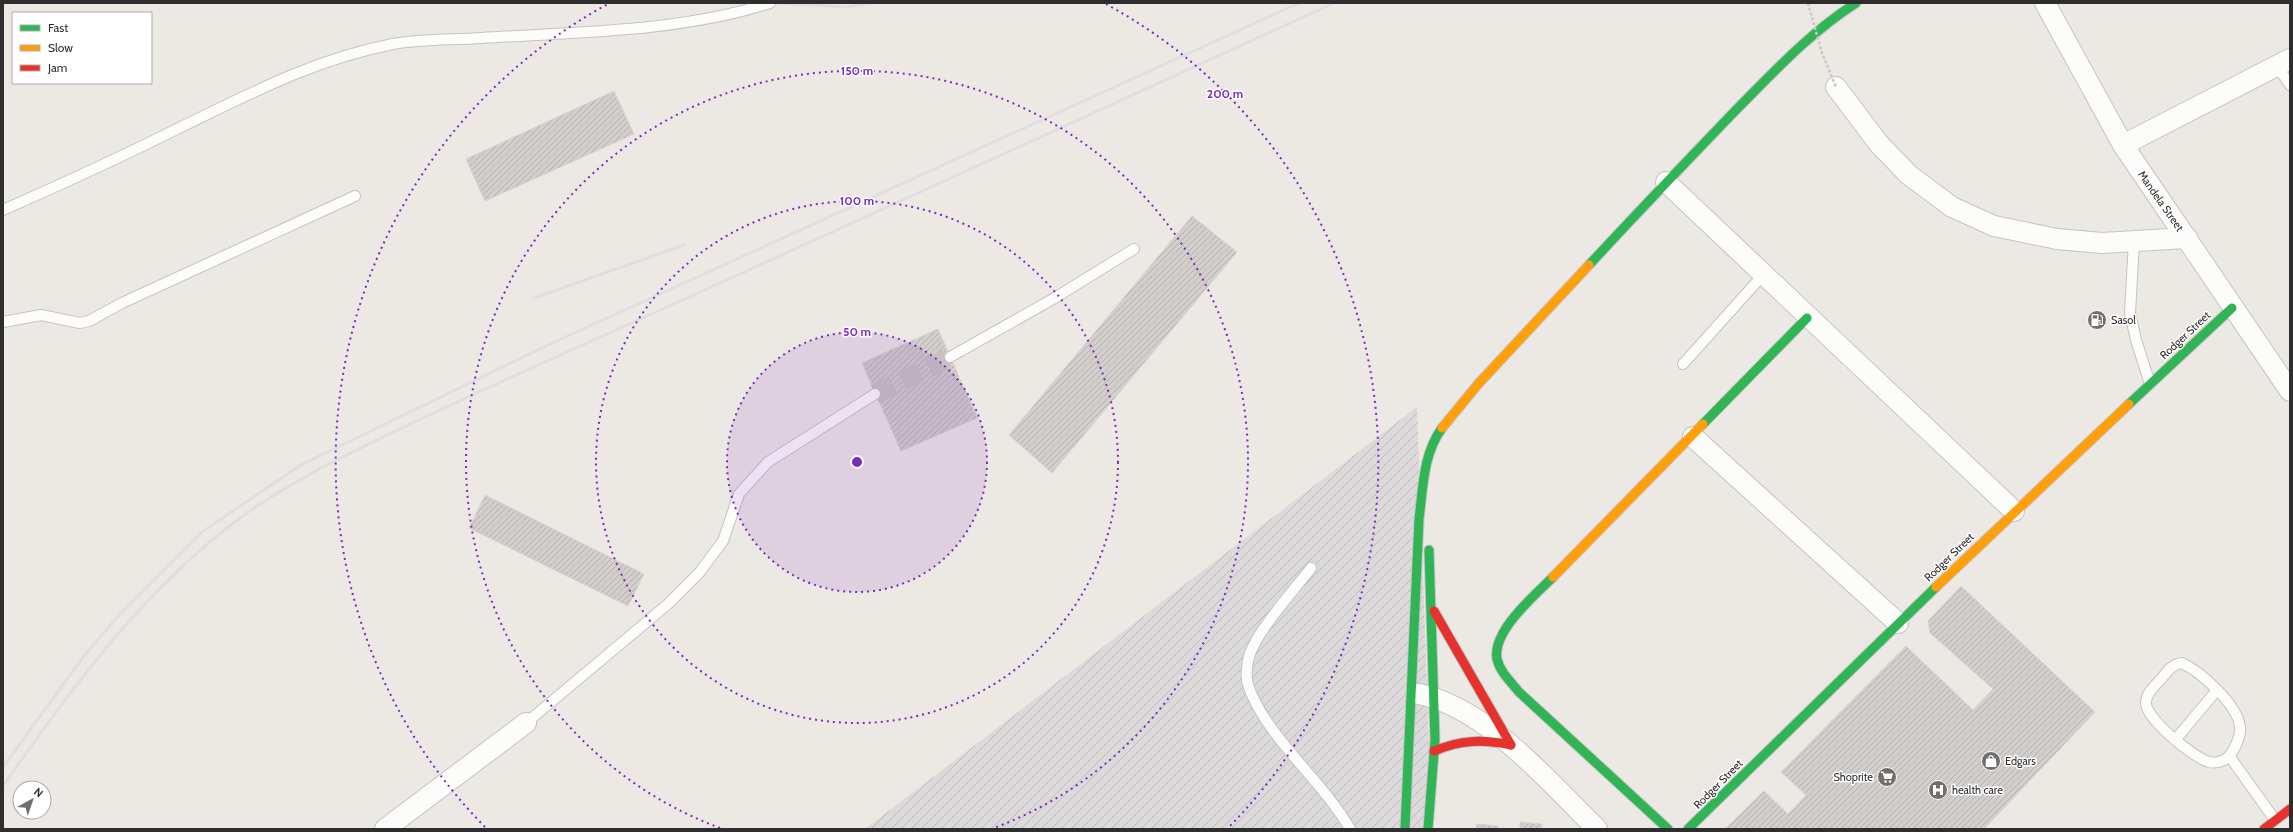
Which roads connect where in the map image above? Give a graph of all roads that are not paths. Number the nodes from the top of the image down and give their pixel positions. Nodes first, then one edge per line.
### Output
1 (770, 3) edge
2 (1856, 3) edge
3 (2045, 3) edge
4 (2284, 63) edge
5 (2290, 85) edge
6 (1836, 87) road end
7 (2123, 145) junction
8 (1666, 182) junction
9 (355, 196) dead end
10 (3, 210) edge
11 (2187, 238) junction
12 (2134, 241) junction
13 (1134, 249) dead end
14 (1763, 275) junction
15 (2232, 308) junction
16 (1807, 318) junction
17 (3, 322) edge
18 (950, 357) tunnel mouth
19 (1683, 364) dead end
20 (2150, 384) junction
21 (2290, 391) edge
22 (876, 394) tunnel mouth
23 (1693, 437) junction
24 (1421, 506) junction
25 (2014, 511) junction
26 (1311, 568) dead end
27 (1432, 607) junction
28 (1898, 623) junction
29 (2217, 690) junction
30 (1410, 692) junction
31 (1435, 697) junction
32 (526, 723) joint
33 (2175, 740) junction
34 (1511, 745) junction
35 (1434, 751) junction
36 (2230, 757) junction
37 (2290, 809) edge
38 (2275, 820) junction
39 (385, 829) edge
40 (1350, 829) edge
41 (1405, 829) edge
42 (1428, 829) edge
43 (1596, 829) edge
44 (1668, 829) edge
45 (1688, 829) edge
46 (2264, 829) edge

1 - 10 lane
2 - 8 main road
3 - 7 street, Mandela Street
4 - 5 lane
4 - 7 street
6 - 12 street
7 - 11 street, Mandela Street
8 - 14 street
8 - 24 main road
9 - 17 lane
11 - 12 street
11 - 15 street, Mandela Street
12 - 20 lane
13 - 18 lane
14 - 16 street
14 - 19 lane
15 - 20 main road, Rodger Street
15 - 21 street, Mandela Street
16 - 23 main road
16 - 25 street
20 - 25 main road, Rodger Street
22 - 32 lane
23 - 28 street
23 - 44 main road
24 - 27 main road
24 - 30 main road
25 - 28 main road, Rodger Street
26 - 40 lane
27 - 31 main road
27 - 34 main road
28 - 45 main road, Rodger Street
29 - 33 lane
29 - 33 lane
29 - 36 lane
30 - 31 street
30 - 41 main road
31 - 34 street
31 - 35 main road
32 - 39 street
33 - 36 lane
34 - 35 main road
34 - 43 street
35 - 42 main road
36 - 38 lane
37 - 38 main road
38 - 46 main road

